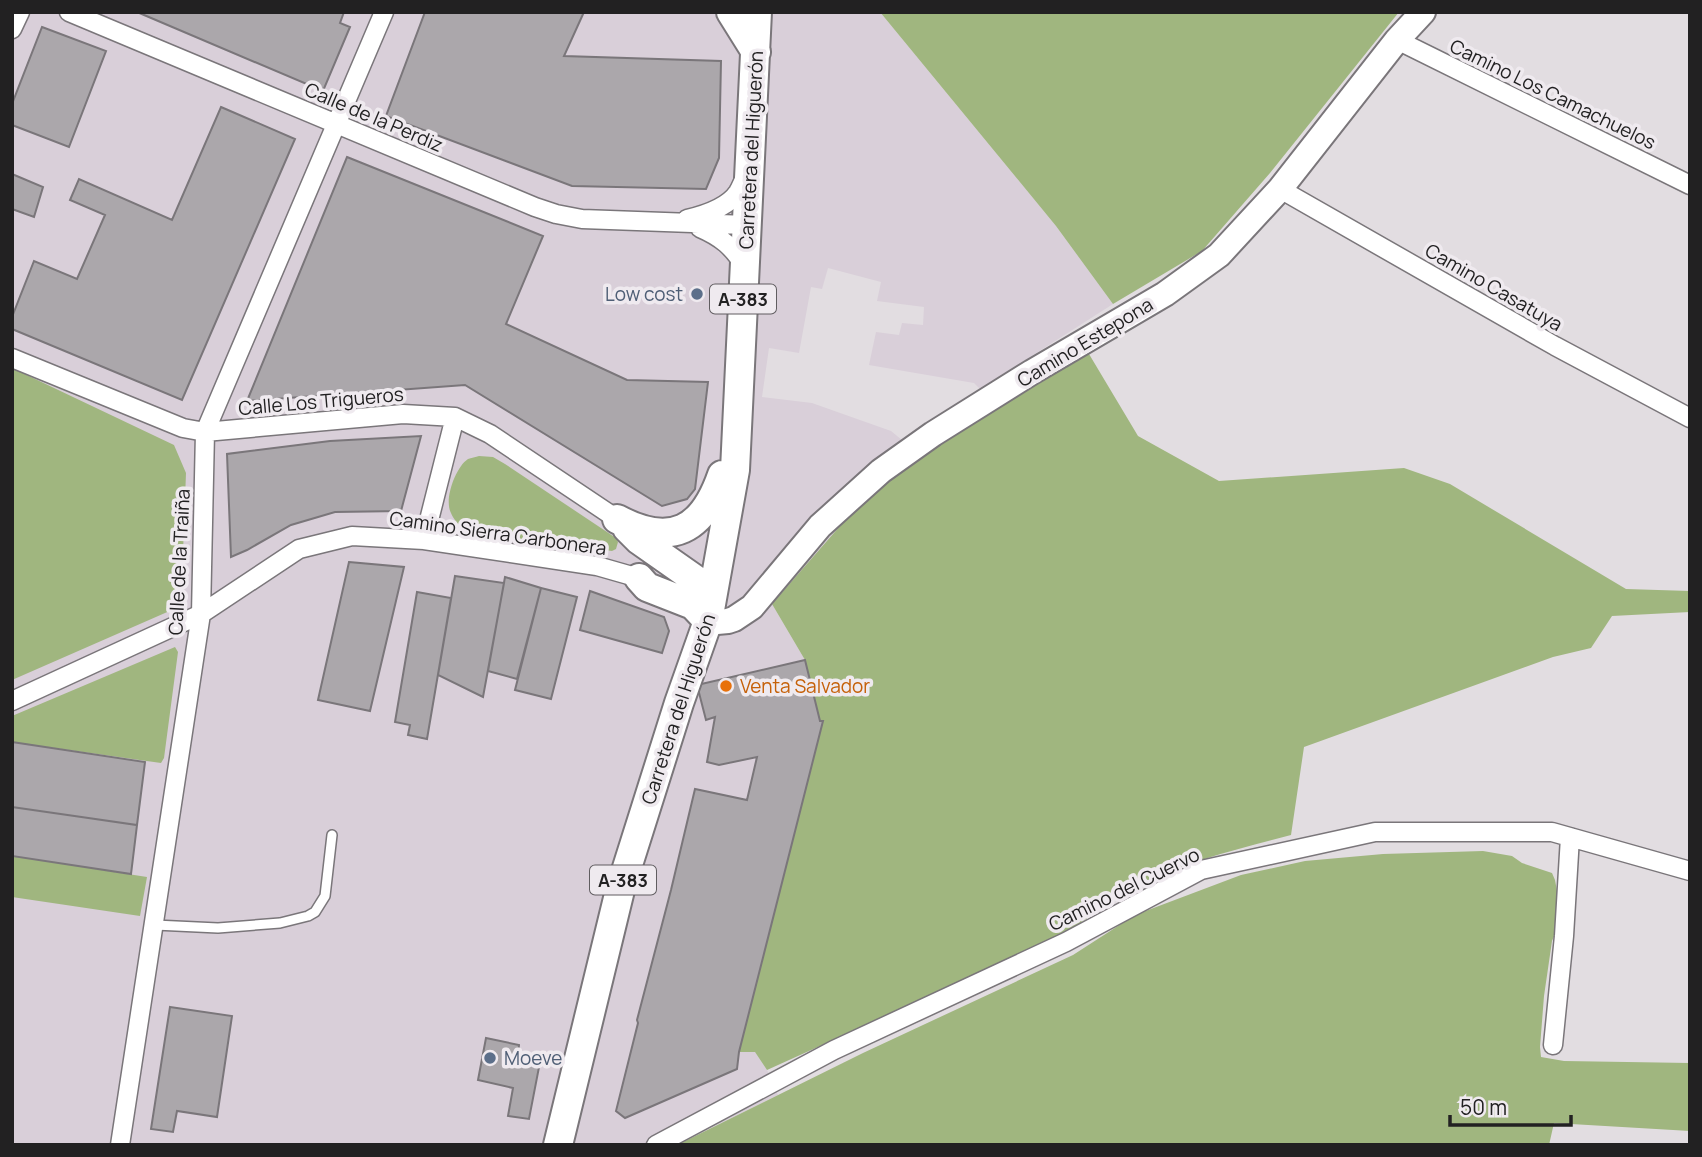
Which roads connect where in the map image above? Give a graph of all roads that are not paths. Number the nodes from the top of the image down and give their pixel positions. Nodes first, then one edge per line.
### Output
1 (20, 12) edge
2 (69, 12) edge
3 (384, 12) edge
4 (731, 12) edge
5 (757, 12) edge
6 (1423, 12) edge
7 (12, 30) edge
8 (1397, 40) junction
9 (756, 52) junction
10 (336, 124) junction
11 (750, 166) junction
12 (1690, 185) edge
13 (1280, 189) junction
14 (681, 223) junction
15 (747, 225) junction
16 (745, 267) junction
17 (12, 358) edge
18 (738, 407) junction
19 (455, 417) junction
20 (1690, 418) edge
21 (205, 432) junction
22 (617, 519) junction
23 (424, 540) junction
24 (654, 551) junction
25 (634, 576) junction
26 (710, 601) junction
27 (201, 614) junction
28 (12, 701) edge
29 (332, 835) dead end
30 (1570, 838) junction
31 (1690, 871) edge
32 (155, 925) junction
33 (1553, 1045) dead end
34 (120, 1145) edge
35 (558, 1145) edge
36 (656, 1145) edge

1 - 7 street
2 - 10 street, Calle de la Perdiz
3 - 10 street, Calle de la Traiña
4 - 9 main road
5 - 9 main road, Carretera del Higuerón / A-383
6 - 8 main road, Camino Estepona
8 - 12 street, Camino Los Camachuelos
8 - 13 main road, Camino Estepona
9 - 11 main road, Carretera del Higuerón / A-383
10 - 14 street, Calle de la Perdiz
10 - 21 street, Calle de la Traiña
11 - 14 street, Calle de la Perdiz
11 - 15 main road, Carretera del Higuerón / A-383
13 - 20 street, Camino Casatuya
13 - 26 main road, Camino Estepona
14 - 15 street, Calle de la Perdiz
14 - 16 street, Calle de la Perdiz
15 - 16 main road, Carretera del Higuerón / A-383
16 - 18 main road, Carretera del Higuerón / A-383
17 - 21 street, Calle Los Trigueros
18 - 22 main road
18 - 26 main road, Carretera del Higuerón / A-383
19 - 21 street, Calle Los Trigueros
19 - 22 street, Calle Los Trigueros
19 - 23 street
21 - 27 street, Calle de la Traiña
22 - 24 main road
23 - 25 street, Camino Sierra Carbonera
23 - 27 street, Camino Sierra Carbonera
24 - 25 main road
24 - 26 main road
25 - 26 main road
26 - 35 main road, Carretera del Higuerón / A-383
27 - 28 street, Camino Sierra Carbonera
27 - 32 street, Calle de la Traiña
29 - 32 lane
30 - 31 street, Camino del Cuervo
30 - 33 street
30 - 36 street, Camino del Cuervo
32 - 34 street, Calle de la Traiña

